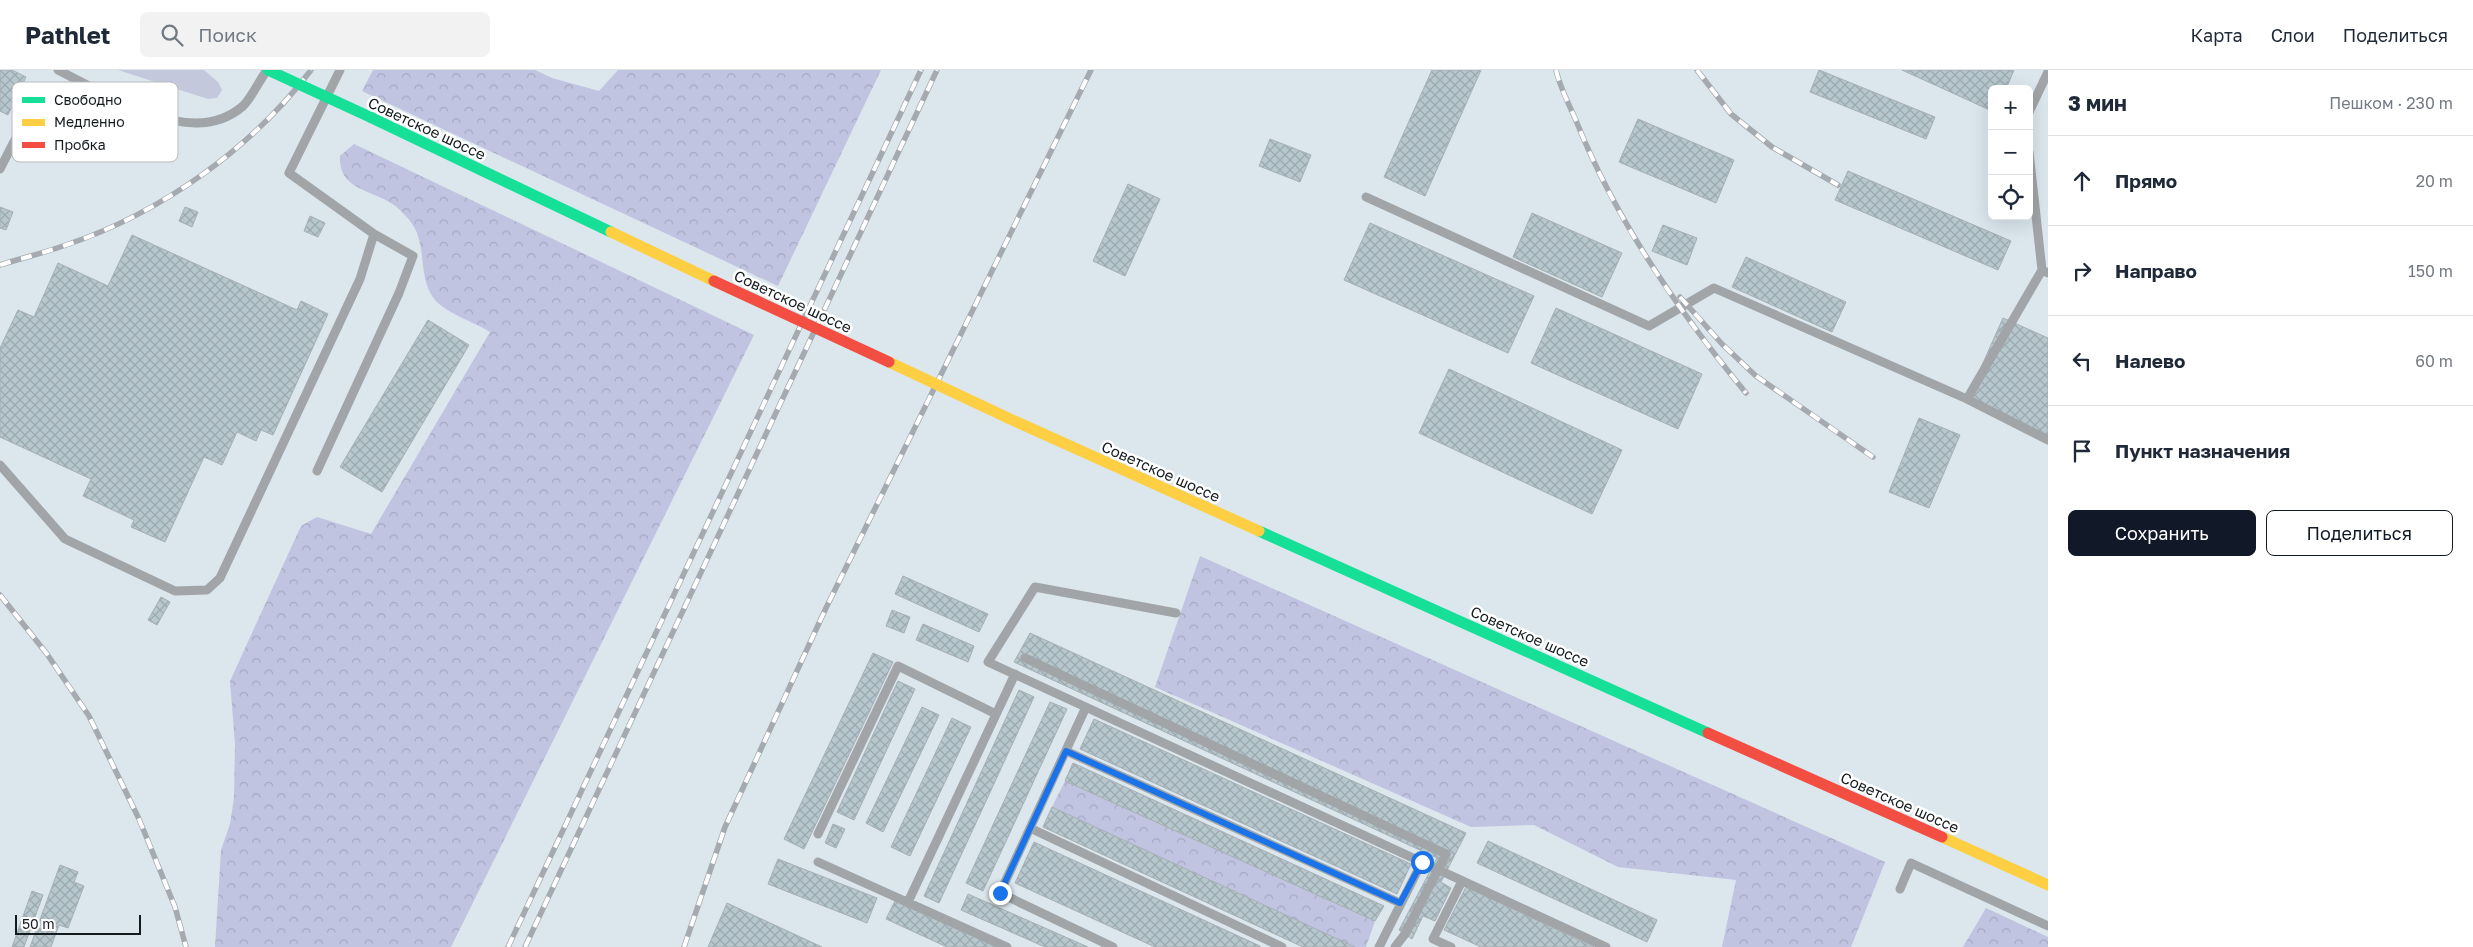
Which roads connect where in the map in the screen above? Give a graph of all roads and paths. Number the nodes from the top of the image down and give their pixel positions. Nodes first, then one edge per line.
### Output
1 (58, 70) edge
2 (267, 70) edge
3 (340, 70) edge
4 (2048, 72) edge
5 (80, 82) edge
6 (2033, 104) edge
7 (178, 122) edge
8 (12, 145) edge
9 (0, 169) edge
10 (2032, 175) edge
11 (1366, 197) dead end
12 (374, 234) junction
13 (2045, 272) edge
14 (1967, 399) junction
15 (2048, 440) edge
16 (0, 465) edge
17 (317, 471) dead end
18 (1176, 613) dead end
19 (1025, 658) dead end
20 (1014, 674) junction
21 (1086, 707) junction
22 (996, 714) junction
23 (1066, 751) junction
24 (1030, 828) junction
25 (818, 834) dead end
26 (818, 862) dead end
27 (1422, 862) junction
28 (1462, 881) junction
29 (2048, 885) edge
30 (1900, 889) dead end
31 (908, 902) junction
32 (1400, 903) junction
33 (2048, 926) edge
34 (1270, 945) edge
35 (1007, 947) edge
36 (1113, 947) edge
37 (1282, 947) edge
38 (1379, 947) edge
39 (1395, 947) edge
40 (1451, 947) edge
41 (1606, 947) edge

1 - 5 lane
2 - 7 lane
2 - 29 main road, Советское шоссе, bridge
3 - 12 lane
4 - 6 lane
8 - 9 lane
10 - 13 lane
11 - 14 lane
12 - 16 lane
12 - 17 lane
13 - 14 lane
14 - 15 lane
18 - 20 lane
19 - 39 lane, bridge
20 - 21 lane
20 - 22 lane
21 - 23 lane
21 - 27 lane
22 - 25 lane
22 - 31 lane
23 - 24 lane
23 - 32 lane
24 - 34 lane
24 - 36 lane
26 - 31 lane
27 - 28 lane
27 - 32 lane
28 - 40 lane
28 - 41 lane
30 - 33 lane
31 - 35 lane
32 - 38 lane
34 - 37 lane

